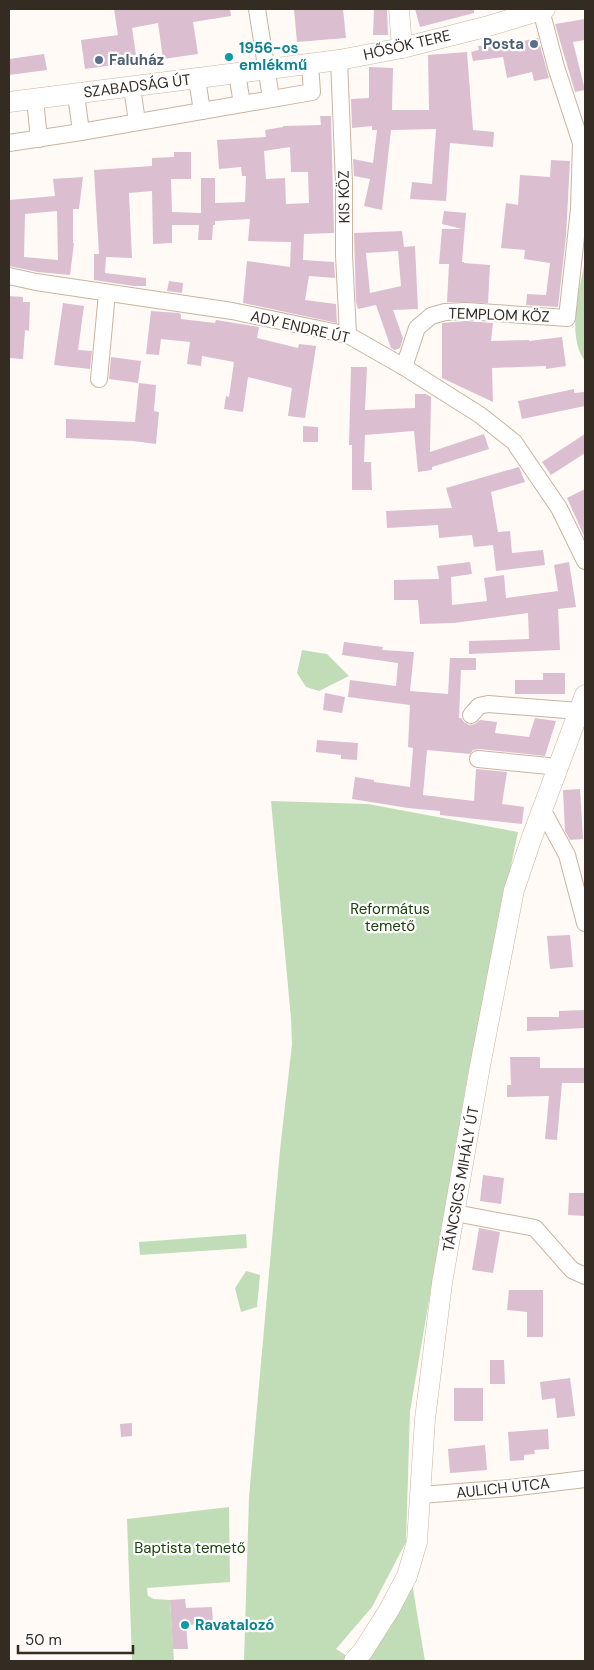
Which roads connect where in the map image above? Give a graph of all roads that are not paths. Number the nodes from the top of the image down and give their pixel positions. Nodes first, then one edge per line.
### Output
1 (256, 9) edge
2 (399, 9) edge
3 (543, 9) edge
4 (402, 48) junction
5 (339, 60) junction
6 (310, 64) junction
7 (266, 70) junction
8 (237, 73) junction
9 (197, 79) junction
10 (132, 87) junction
11 (76, 94) junction
12 (271, 98) junction
13 (35, 99) junction
14 (9, 102) edge
15 (242, 104) junction
16 (202, 111) junction
17 (137, 122) junction
18 (81, 132) junction
19 (39, 138) junction
20 (9, 142) edge
21 (9, 276) edge
22 (107, 293) junction
23 (348, 335) junction
24 (404, 367) junction
25 (99, 379) dead end
26 (585, 561) edge
27 (582, 703) edge
28 (471, 715) dead end
29 (478, 759) dead end
30 (559, 767) junction
31 (542, 809) junction
32 (585, 923) edge
33 (455, 1213) junction
34 (585, 1276) edge
35 (585, 1479) edge
36 (421, 1495) junction
37 (354, 1661) edge

1 - 7 street
2 - 4 main road
3 - 4 main road, HŐSÖK TERE
3 - 24 street, TEMPLOM KÖZ
4 - 5 main road, HŐSÖK TERE
5 - 6 main road, HŐSÖK TERE
5 - 23 street, KIS KÖZ
6 - 7 main road, HŐSÖK TERE
6 - 12 street
7 - 8 main road, SZABADSÁG ÚT
7 - 12 street
8 - 9 main road, SZABADSÁG ÚT
8 - 15 street
9 - 10 main road, SZABADSÁG ÚT
9 - 16 street
10 - 11 main road, SZABADSÁG ÚT
10 - 17 street
11 - 13 main road, SZABADSÁG ÚT
11 - 18 street
12 - 15 street
13 - 14 main road, SZABADSÁG ÚT
13 - 19 street
15 - 16 street
16 - 17 street
17 - 18 street
18 - 19 street
19 - 20 street
21 - 22 street, ADY ENDRE ÚT
22 - 23 street, ADY ENDRE ÚT
22 - 25 street
23 - 24 street, ADY ENDRE ÚT
24 - 26 street, ADY ENDRE ÚT
27 - 28 street
27 - 30 main road, TÁNCSICS MIHÁLY ÚT
29 - 30 street
30 - 31 main road, TÁNCSICS MIHÁLY ÚT
31 - 32 street
31 - 33 main road, TÁNCSICS MIHÁLY ÚT
33 - 34 street
33 - 36 main road, TÁNCSICS MIHÁLY ÚT
35 - 36 street, AULICH UTCA
36 - 37 main road, TÁNCSICS MIHÁLY ÚT

